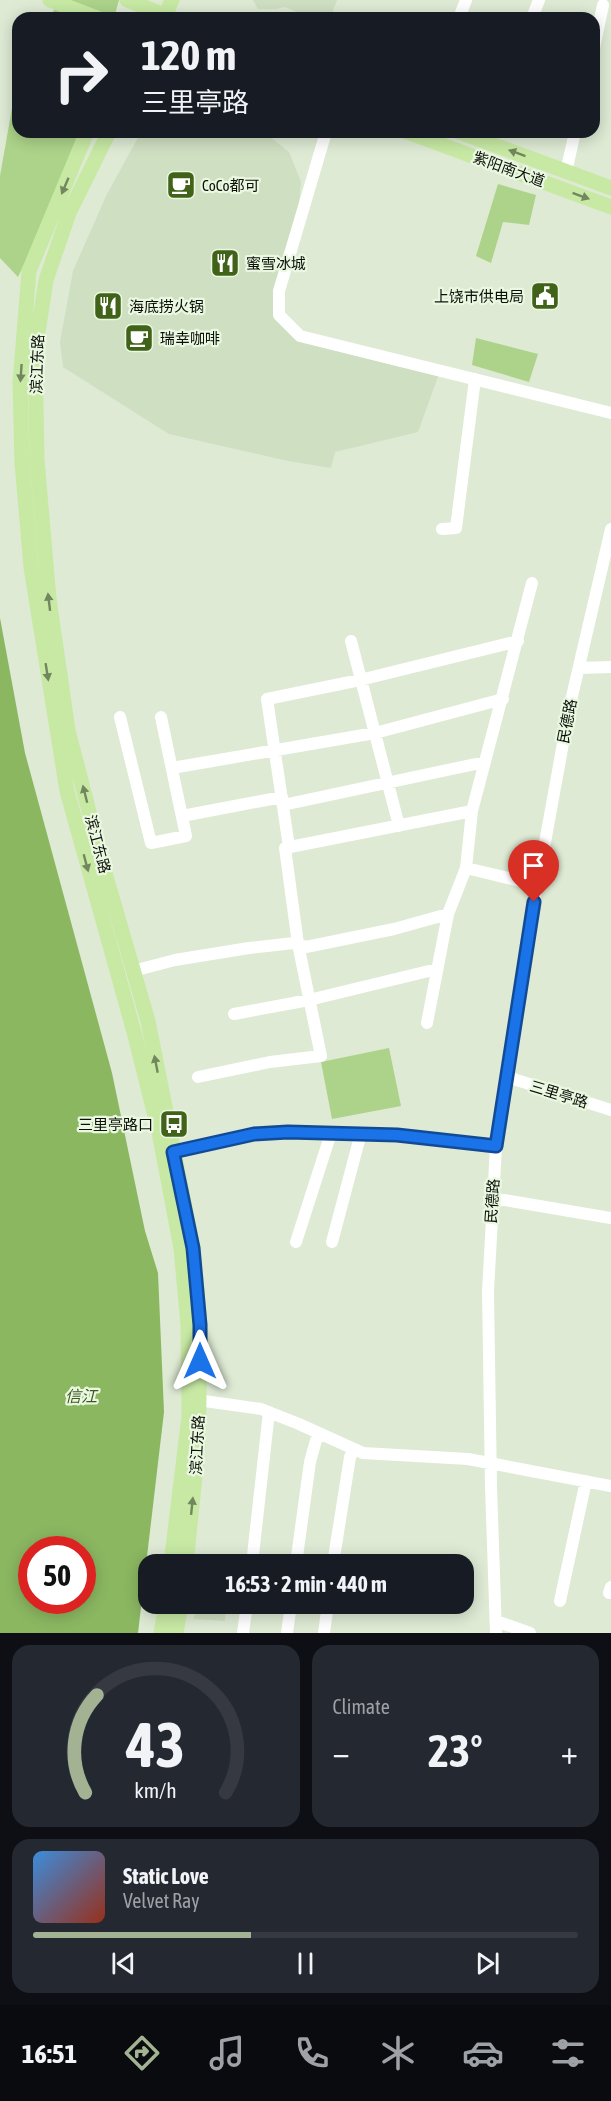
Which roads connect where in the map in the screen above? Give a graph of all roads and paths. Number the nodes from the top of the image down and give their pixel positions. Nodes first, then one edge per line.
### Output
1 (50, 0) edge
2 (127, 0) edge
3 (603, 5) dead end
4 (143, 8) edge
5 (82, 12) edge
6 (600, 19) edge
7 (84, 138) edge
8 (106, 138) edge
9 (324, 138) edge
10 (423, 138) edge
11 (487, 138) edge
12 (574, 138) edge
13 (566, 172) junction
14 (611, 188) edge
15 (611, 207) edge
16 (475, 379) junction
17 (611, 413) edge
18 (611, 528) edge
19 (442, 530) dead end
20 (609, 544) edge
21 (532, 583) dead end
22 (351, 641) dead end
23 (518, 641) junction
24 (611, 667) edge
25 (579, 668) junction
26 (360, 680) junction
27 (503, 699) junction
28 (120, 717) dead end
29 (161, 717) dead end
30 (375, 733) junction
31 (274, 750) junction
32 (485, 762) junction
33 (172, 768) junction
34 (388, 783) junction
35 (282, 801) junction
36 (472, 811) junction
37 (182, 816) junction
38 (399, 826) junction
39 (289, 847) junction
40 (466, 868) junction
41 (537, 885) junction
42 (448, 914) junction
43 (298, 944) junction
44 (437, 969) junction
45 (133, 971) junction
46 (309, 1000) junction
47 (234, 1014) dead end
48 (427, 1023) dead end
49 (198, 1077) dead end
50 (507, 1077) junction
51 (611, 1110) edge
52 (331, 1133) junction
53 (361, 1133) junction
54 (496, 1146) junction
55 (168, 1153) junction
56 (492, 1198) junction
57 (611, 1218) edge
58 (296, 1242) dead end
59 (332, 1242) dead end
60 (194, 1400) junction
61 (269, 1412) junction
62 (318, 1433) junction
63 (354, 1449) junction
64 (491, 1464) junction
65 (586, 1481) junction
66 (611, 1486) edge
67 (172, 1554) edge
68 (187, 1554) edge
69 (253, 1554) edge
70 (297, 1554) edge
71 (334, 1554) edge
72 (560, 1601) dead end
73 (164, 1614) edge
74 (179, 1614) edge
75 (246, 1614) edge
76 (290, 1614) edge
77 (327, 1614) edge
78 (496, 1627) edge
79 (161, 1633) edge
80 (176, 1633) edge
81 (243, 1633) edge
82 (287, 1633) edge
83 (324, 1633) edge
84 (530, 1633) edge

1 - 5 main road
2 - 4 main road
3 - 6 street
7 -> 55 main road, 滨江东路
45 -> 8 main road, 滨江东路
9 - 16 street
10 -> 15 main road, 紫阳南大道
13 -> 11 main road, 紫阳南大道
12 - 13 street
13 - 14 main road, 紫阳南大道
16 - 17 street
16 - 19 street
18 - 20 street, 民德路
20 - 25 street, 民德路
21 - 23 street
22 - 26 street
23 - 26 street
23 - 27 street
24 - 25 street
25 - 41 street, 民德路
26 - 30 street
26 - 31 street
27 - 30 street
27 - 32 street
28 - 37 street
29 - 33 street
30 - 31 street
30 - 34 street
31 - 33 street
31 - 35 street
32 - 34 street
32 - 36 street
33 - 37 street
34 - 35 street
34 - 38 street
35 - 37 street
35 - 39 street
36 - 38 street
36 - 40 street
38 - 39 street
39 - 43 street
40 - 41 street
40 - 42 street
41 - 50 street, 民德路
42 - 43 street
42 - 44 street
43 - 45 street
43 - 46 street
44 - 46 street
44 - 48 street
55 -> 45 main road, 滨江东路
46 - 47 street
46 - 49 street
50 - 51 street, 三里亭路
50 - 54 street, 民德路
52 - 53 street
52 - 55 street
52 - 58 street
53 - 54 street
53 - 59 street
54 - 56 street, 民德路
55 - 60 main road, 滨江东路
56 - 57 street
56 - 64 street, 民德路
60 - 61 street
60 - 67 main road, 滨江东路
68 -> 60 main road, 滨江东路
61 - 62 street
61 - 69 street
62 - 63 street
62 - 70 street
63 - 64 street
63 - 71 street
64 - 65 street
64 - 78 street, 民德路
65 - 66 street
65 - 72 street
73 - 79 main road
74 - 80 main road
75 - 81 street
76 - 82 street
77 - 83 street
78 - 84 street

